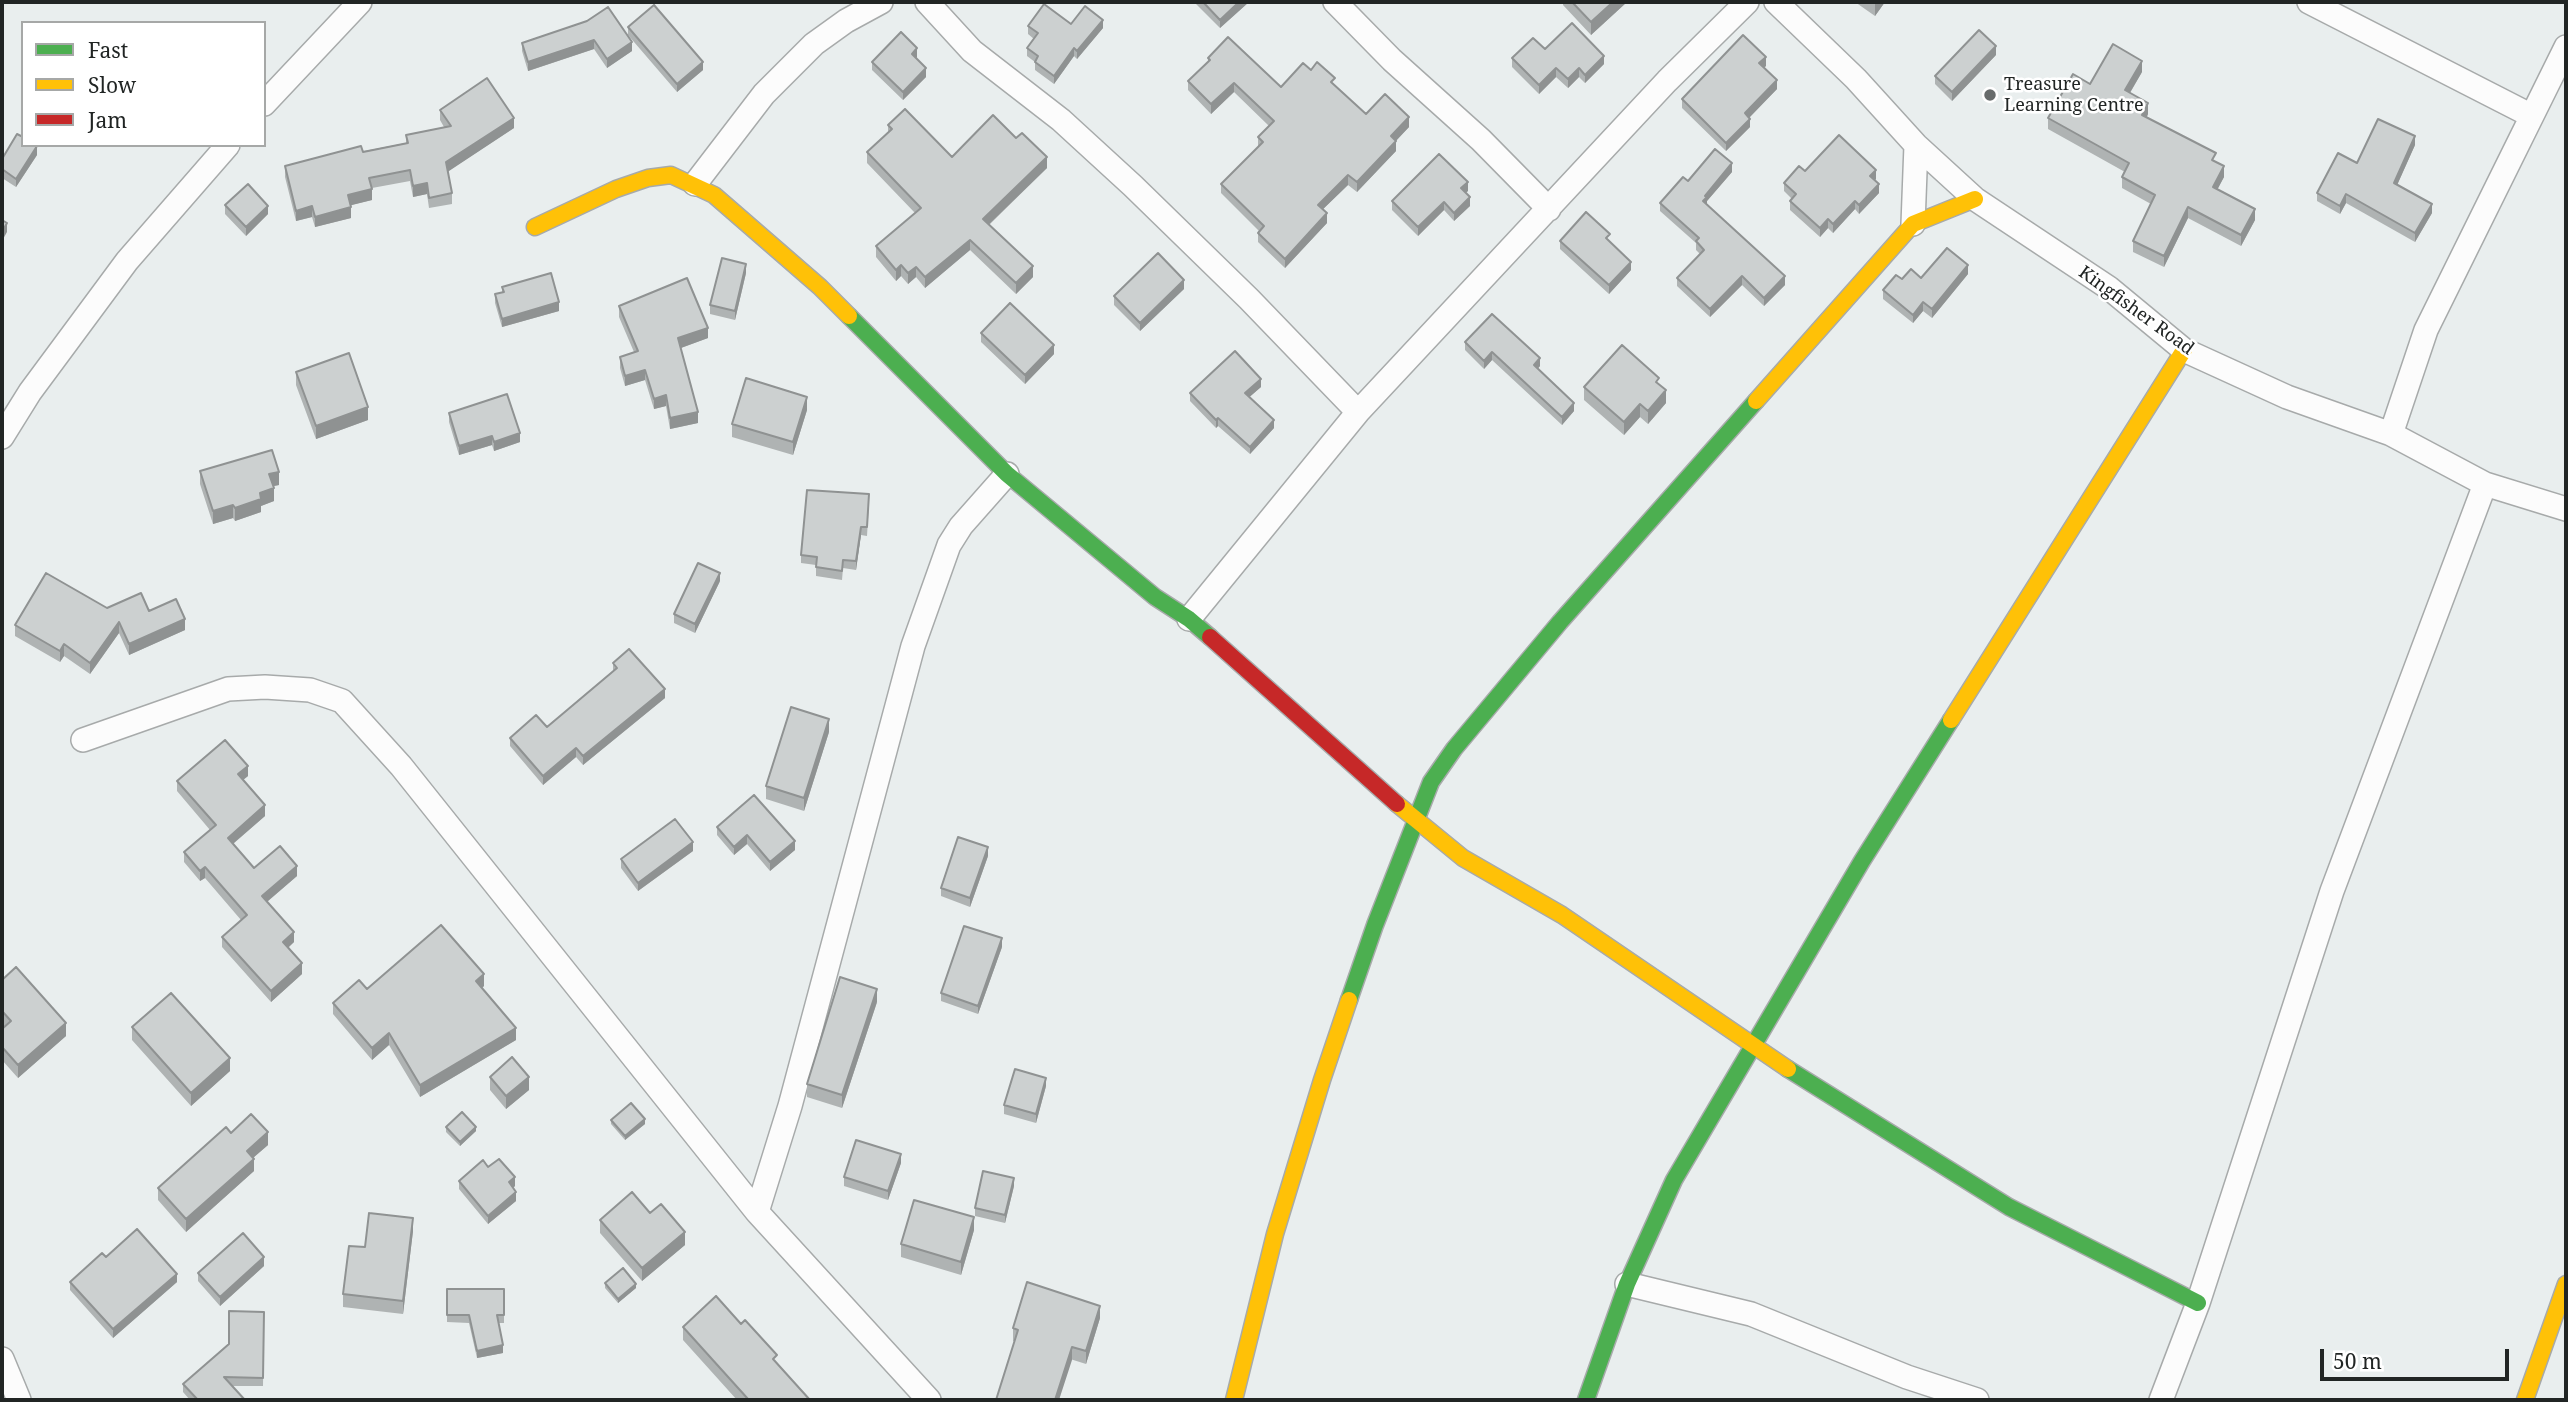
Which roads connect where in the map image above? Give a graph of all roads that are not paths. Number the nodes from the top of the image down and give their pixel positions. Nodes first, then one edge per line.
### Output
1 (360, 2) edge
2 (881, 2) edge
3 (927, 2) edge
4 (1335, 2) edge
5 (1747, 2) edge
6 (1776, 2) edge
7 (2309, 2) edge
8 (2566, 47) edge
9 (266, 102) edge
10 (2530, 116) junction
11 (1916, 145) junction
12 (226, 147) edge
13 (695, 184) junction
14 (1975, 199) junction
15 (1549, 209) junction
16 (1913, 223) junction
17 (535, 227) dead end
18 (2184, 350) junction
19 (1358, 412) junction
20 (2391, 434) junction
21 (2, 437) edge
22 (1007, 474) junction
23 (2484, 484) junction
24 (2566, 509) edge
25 (1189, 619) junction
26 (83, 740) dead end
27 (1415, 820) junction
28 (1752, 1046) junction
29 (757, 1212) junction
30 (1627, 1284) junction
31 (2565, 1292) edge
32 (2198, 1303) junction
33 (2, 1359) edge
34 (19, 1400) edge
35 (929, 1400) edge
36 (1234, 1400) edge
37 (1586, 1400) edge
38 (1977, 1400) edge
39 (2161, 1400) edge
40 (2525, 1400) edge

1 - 9 street
2 - 13 street
3 - 19 street
4 - 15 street
5 - 15 street
6 - 11 street, Kingfisher Road
7 - 10 street
8 - 10 street
10 - 20 street
11 - 14 street, Kingfisher Road
11 - 16 street
12 - 21 street
13 - 17 street
13 - 22 street
14 - 16 street
14 - 18 street, Kingfisher Road
15 - 19 street
16 - 27 street
18 - 20 street, Kingfisher Road
18 - 28 street
19 - 25 street
20 - 23 street, Kingfisher Road
22 - 25 street
22 - 29 street
23 - 24 street, Kingfisher Road
23 - 32 street
25 - 27 street
26 - 29 street
27 - 28 street
27 - 36 street
28 - 30 street
28 - 32 street
29 - 35 street
30 - 37 street
30 - 38 street
31 - 40 street
32 - 39 street
33 - 34 street

